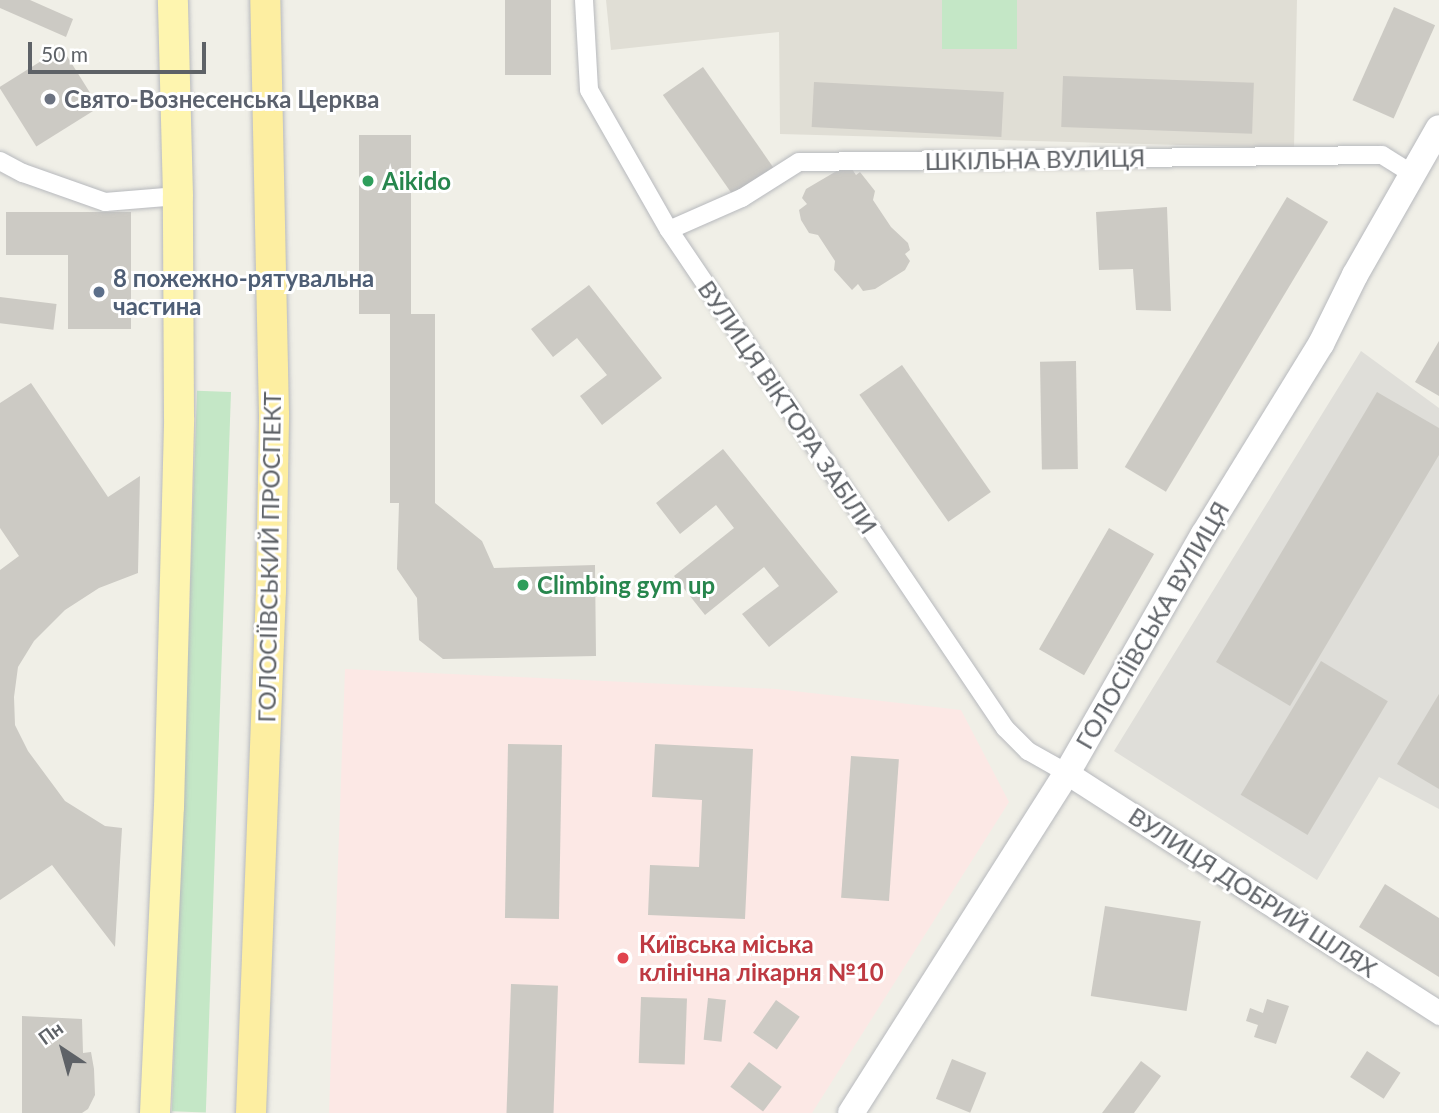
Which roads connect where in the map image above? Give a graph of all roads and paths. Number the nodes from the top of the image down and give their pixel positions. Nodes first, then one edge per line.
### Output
1 (173, 0) edge
2 (265, 0) edge
3 (584, 0) edge
4 (1439, 128) edge
5 (0, 161) edge
6 (1413, 174) junction
7 (178, 196) junction
8 (669, 230) junction
9 (1066, 773) junction
10 (1439, 1013) edge
11 (859, 1111) edge
12 (155, 1113) edge
13 (251, 1113) edge

1 - 7 main road
2 - 13 highway, ГОЛОСІЇВСЬКИЙ ПРОСПЕКТ
3 - 8 street, ВУЛИЦЯ ВІКТОРА ЗАБІЛИ
4 - 6 main road, ГОЛОСІЇВСЬКА ВУЛИЦЯ
5 - 7 street
6 - 8 street, ШКІЛЬНА ВУЛИЦЯ
6 - 9 main road, ГОЛОСІЇВСЬКА ВУЛИЦЯ
7 - 12 main road
8 - 9 street, ВУЛИЦЯ ВІКТОРА ЗАБІЛИ
9 - 10 street, ВУЛИЦЯ ДОБРИЙ ШЛЯХ
9 - 11 main road, ГОЛОСІЇВСЬКА ВУЛИЦЯ

